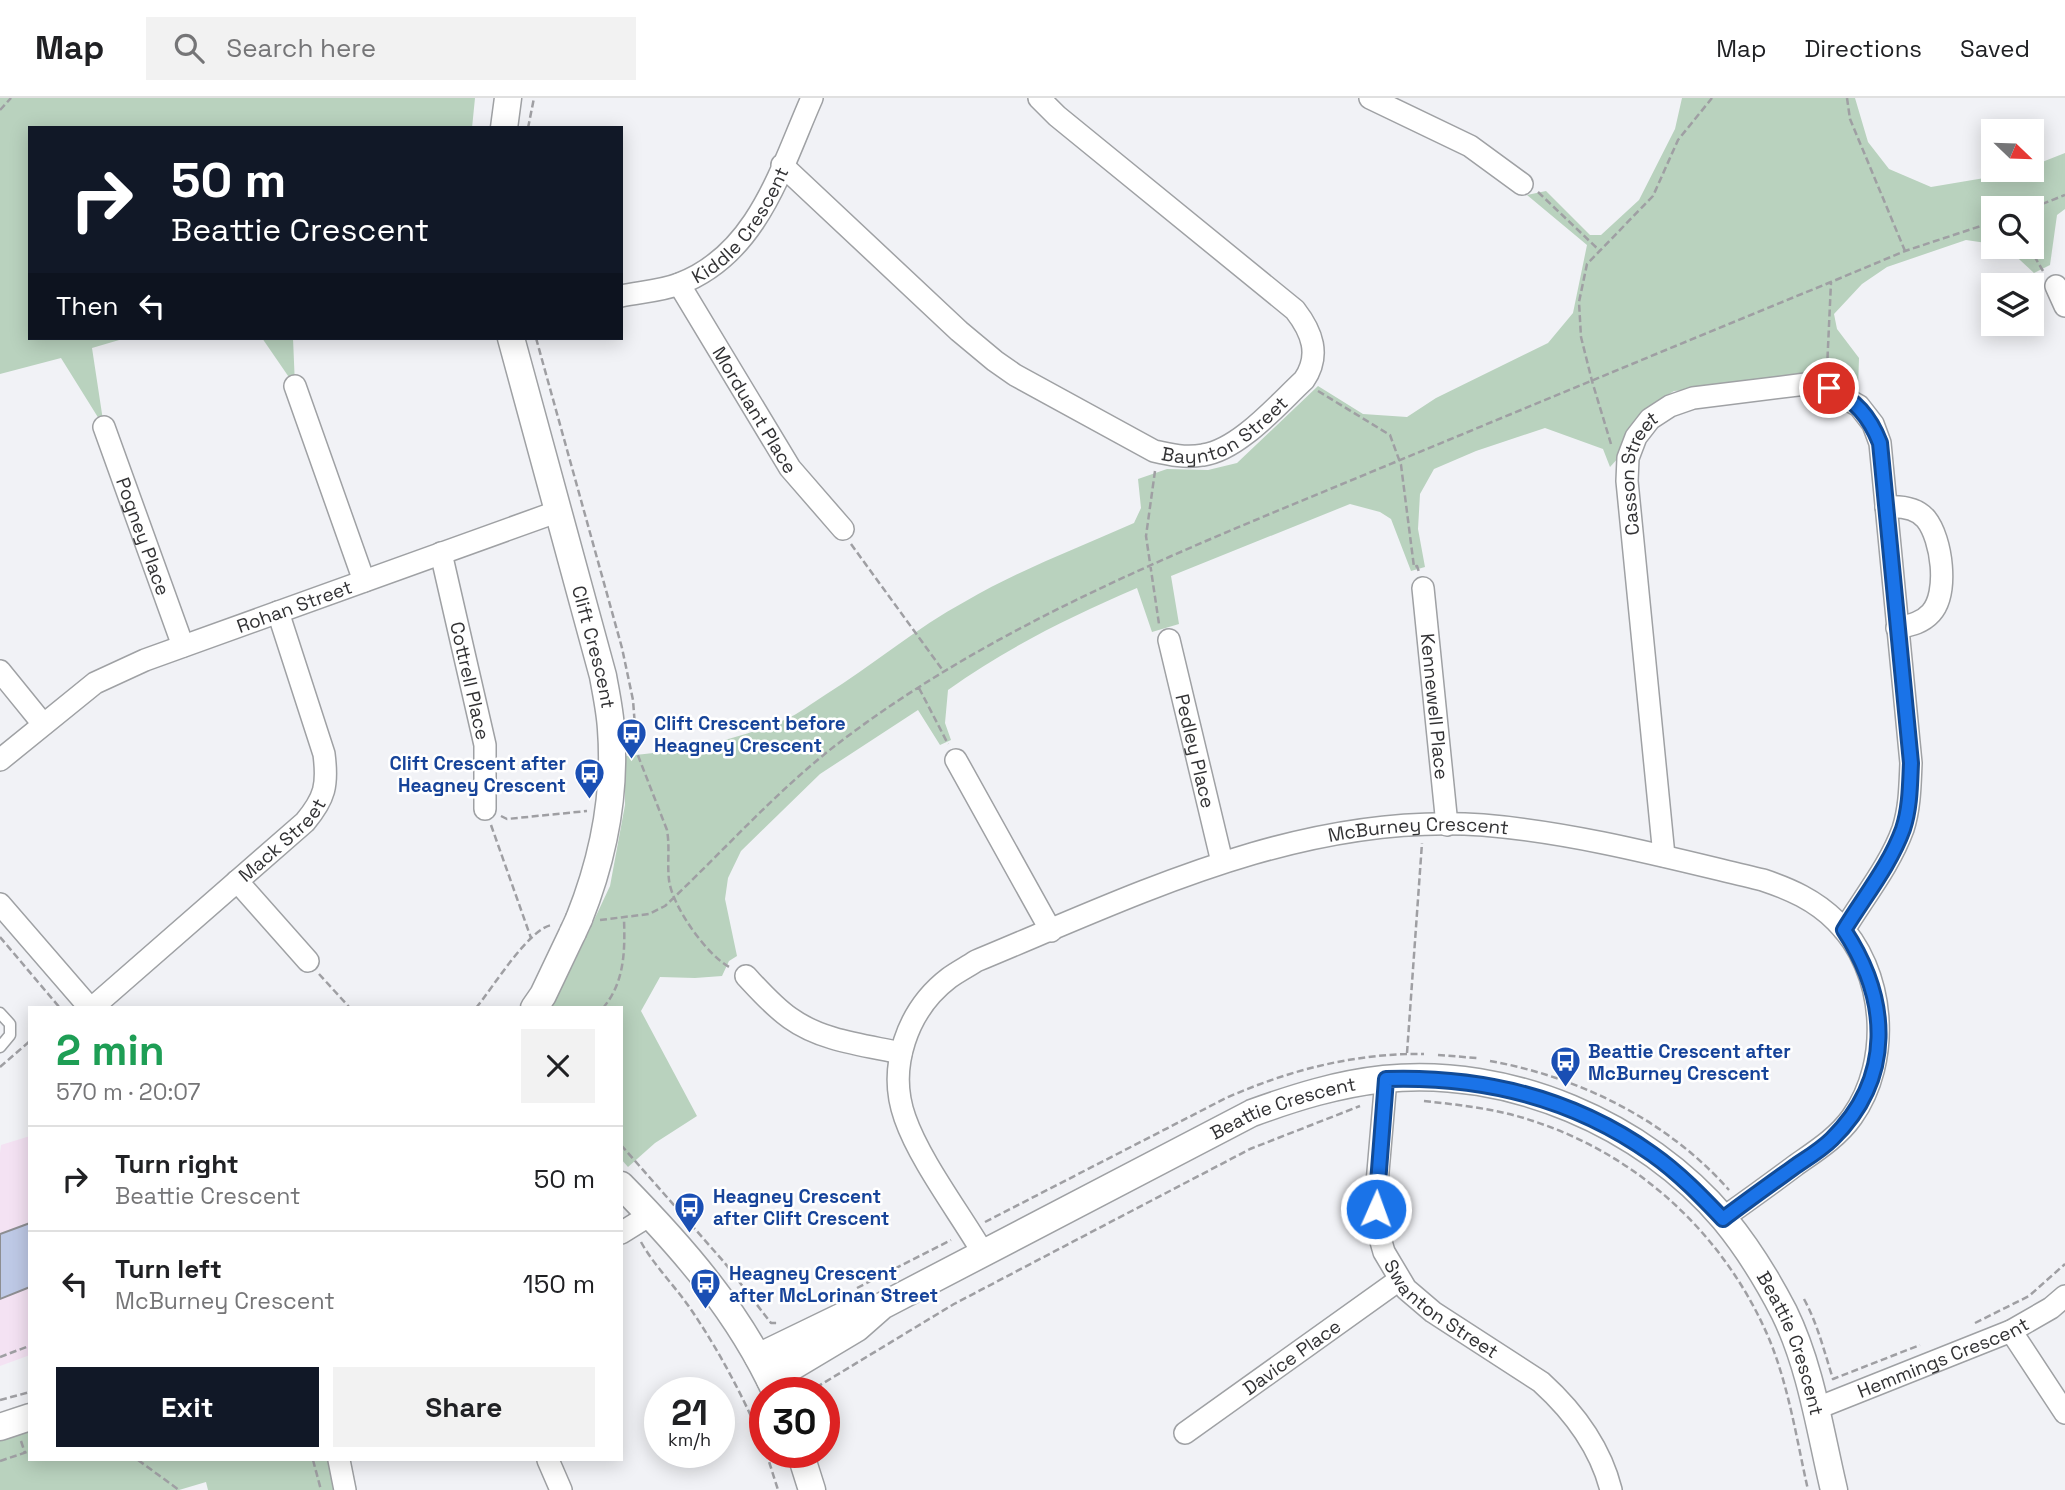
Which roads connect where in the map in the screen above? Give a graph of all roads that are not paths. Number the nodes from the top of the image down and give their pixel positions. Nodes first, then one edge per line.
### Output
1 (508, 98) edge
2 (811, 98) edge
3 (1039, 98) edge
4 (1370, 98) edge
5 (504, 126) edge
6 (782, 165) junction
7 (1521, 184) road end
8 (679, 284) junction
9 (2056, 286) road end
10 (623, 296) edge
11 (2065, 306) edge
12 (513, 340) edge
13 (295, 386) dead end
14 (104, 427) dead end
15 (1886, 507) junction
16 (559, 511) junction
17 (843, 529) road end
18 (441, 553) junction
19 (365, 581) junction
20 (1423, 588) road end
21 (278, 611) junction
22 (1897, 628) junction
23 (1169, 640) road end
24 (183, 646) junction
25 (0, 671) edge
26 (43, 724) junction
27 (0, 760) edge
28 (956, 760) road end
29 (485, 809) road end
30 (1447, 825) junction
31 (1664, 856) junction
32 (1222, 862) junction
33 (237, 881) junction
34 (0, 904) edge
35 (1051, 930) junction
36 (1844, 930) junction
37 (560, 956) junction
38 (308, 961) road end
39 (746, 976) dead end
40 (89, 1006) edge
41 (93, 1006) edge
42 (517, 1006) edge
43 (535, 1006) edge
44 (0, 1013) edge
45 (0, 1047) edge
46 (901, 1053) junction
47 (1396, 1079) junction
48 (623, 1187) edge
49 (650, 1215) junction
50 (1723, 1219) junction
51 (631, 1237) edge
52 (983, 1253) junction
53 (1399, 1280) junction
54 (2065, 1296) edge
55 (883, 1306) junction
56 (2011, 1331) junction
57 (758, 1357) junction
58 (768, 1377) edge
59 (787, 1377) edge
60 (1815, 1409) junction
61 (2065, 1413) edge
62 (28, 1418) edge
63 (0, 1427) edge
64 (1185, 1433) dead end
65 (339, 1461) edge
66 (548, 1461) edge
67 (805, 1468) edge
68 (345, 1490) edge
69 (561, 1490) edge
70 (812, 1490) edge
71 (1611, 1490) edge
72 (1833, 1490) edge

1 - 5 street
2 - 6 street, Kiddle Crescent
3 - 6 street, Baynton Street
4 - 7 street
6 - 8 street, Kiddle Crescent
8 - 10 street, Kiddle Crescent
8 - 17 street, Morduant Place
9 - 11 street
12 - 16 street, Clift Crescent
13 - 19 street
14 - 24 street, Pogney Place
15 - 22 street, Casson Street
15 - 22 street
15 - 31 street, Casson Street
16 - 18 street, Rohan Street
16 - 37 street, Clift Crescent
18 - 19 street, Rohan Street
18 - 29 street, Cottrell Place
19 - 21 street, Rohan Street
20 - 30 street, Kennewell Place
21 - 24 street, Rohan Street
21 - 33 street, Mack Street
22 - 36 street, Casson Street
23 - 32 street, Pedley Place
24 - 26 street, Rohan Street
25 - 26 street
26 - 27 street, Rohan Street
28 - 35 street
30 - 31 street, McBurney Crescent
30 - 32 street, McBurney Crescent
31 - 36 street, McBurney Crescent
32 - 35 street, McBurney Crescent
33 - 38 street
33 - 41 street, Mack Street
34 - 40 street, Mack Street
35 - 46 street, McBurney Crescent
36 - 50 street, McBurney Crescent
37 - 42 street, Clift Crescent
37 - 43 street, Clift Crescent
39 - 46 street
44 - 45 lane
46 - 52 street, McBurney Crescent
47 - 50 street, Beattie Crescent
47 - 52 street, Beattie Crescent
47 - 53 street, Swanton Street
48 - 49 street
49 - 51 street
49 - 57 street
50 - 60 street, Beattie Crescent
52 - 55 street, Beattie Crescent
53 - 64 street, Davice Place
53 - 71 street, Swanton Street
54 - 56 street, Hemmings Crescent
55 - 57 street, Beattie Crescent
55 - 59 street, Beattie Crescent
56 - 60 street, Hemmings Crescent
56 - 61 street
57 - 58 street
60 - 72 street, Beattie Crescent
62 - 63 street
65 - 68 street
66 - 69 street
67 - 70 street

